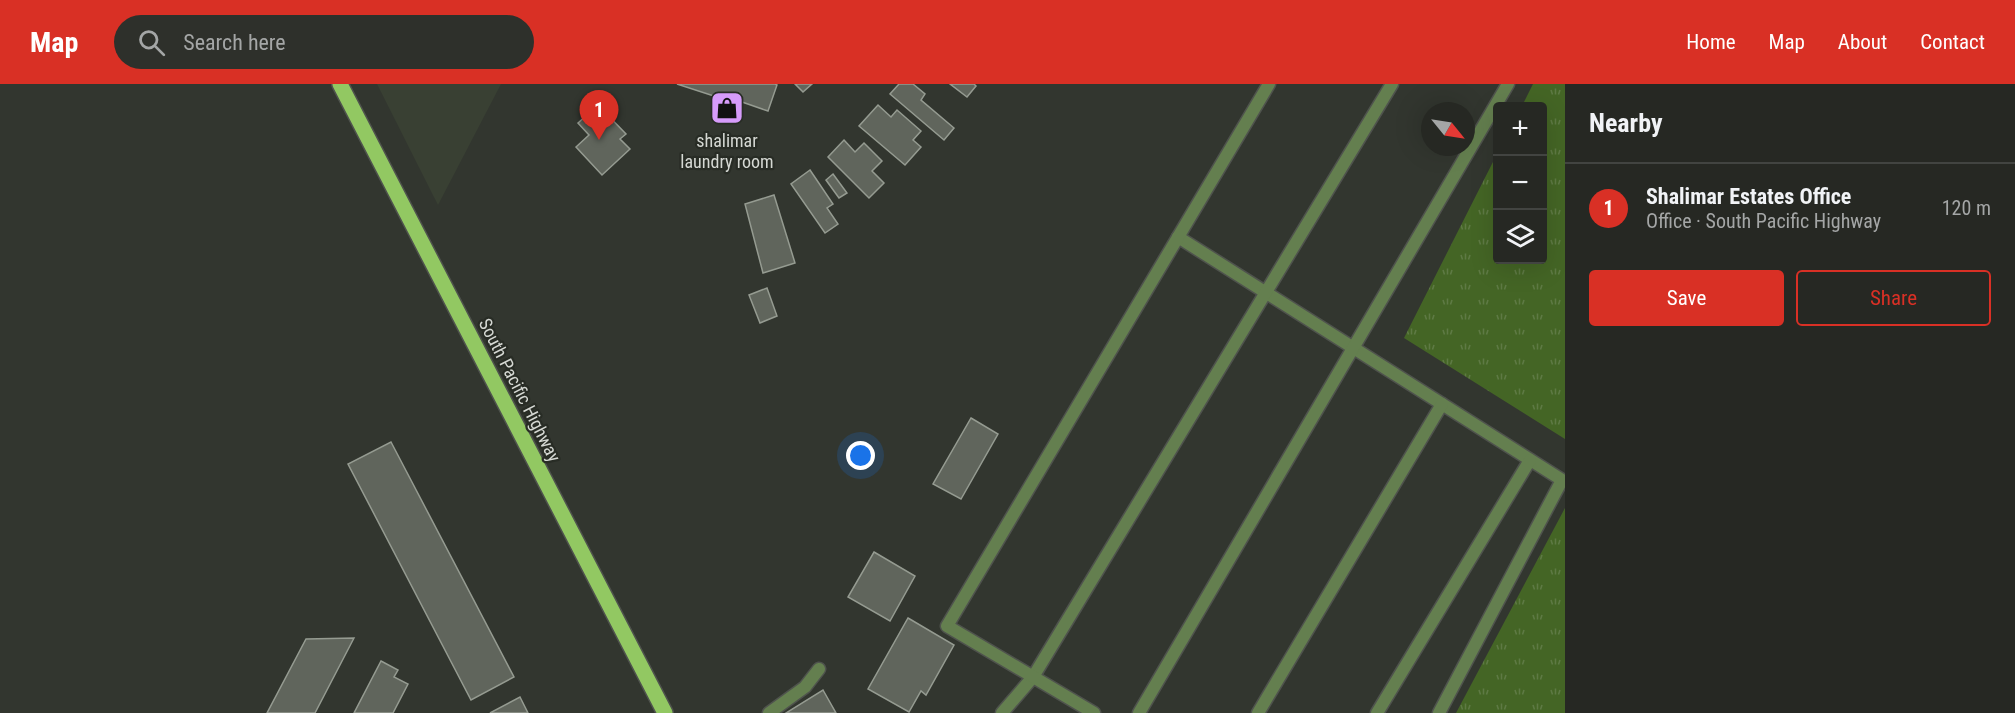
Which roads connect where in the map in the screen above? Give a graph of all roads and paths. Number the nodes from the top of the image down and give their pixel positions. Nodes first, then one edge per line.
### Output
1 (340, 84) edge
2 (1269, 84) edge
3 (1392, 84) edge
4 (1508, 84) edge
5 (1178, 237) junction
6 (1266, 293) junction
7 (1353, 348) junction
8 (1442, 404) junction
9 (1530, 460) junction
10 (819, 669) dead end
11 (1034, 677) junction
12 (665, 713) edge
13 (769, 713) edge
14 (1002, 713) edge
15 (1094, 713) edge
16 (1139, 713) edge
17 (1258, 713) edge
18 (1377, 713) edge
19 (1440, 713) edge

1 - 12 main road, South Pacific Highway
2 - 5 lane
3 - 6 lane
4 - 7 lane
5 - 6 lane
5 - 11 lane
6 - 7 lane
6 - 11 lane
7 - 8 lane
7 - 16 lane
8 - 9 lane
8 - 17 lane
9 - 18 lane
9 - 19 lane
10 - 13 lane
11 - 14 lane
11 - 15 lane

